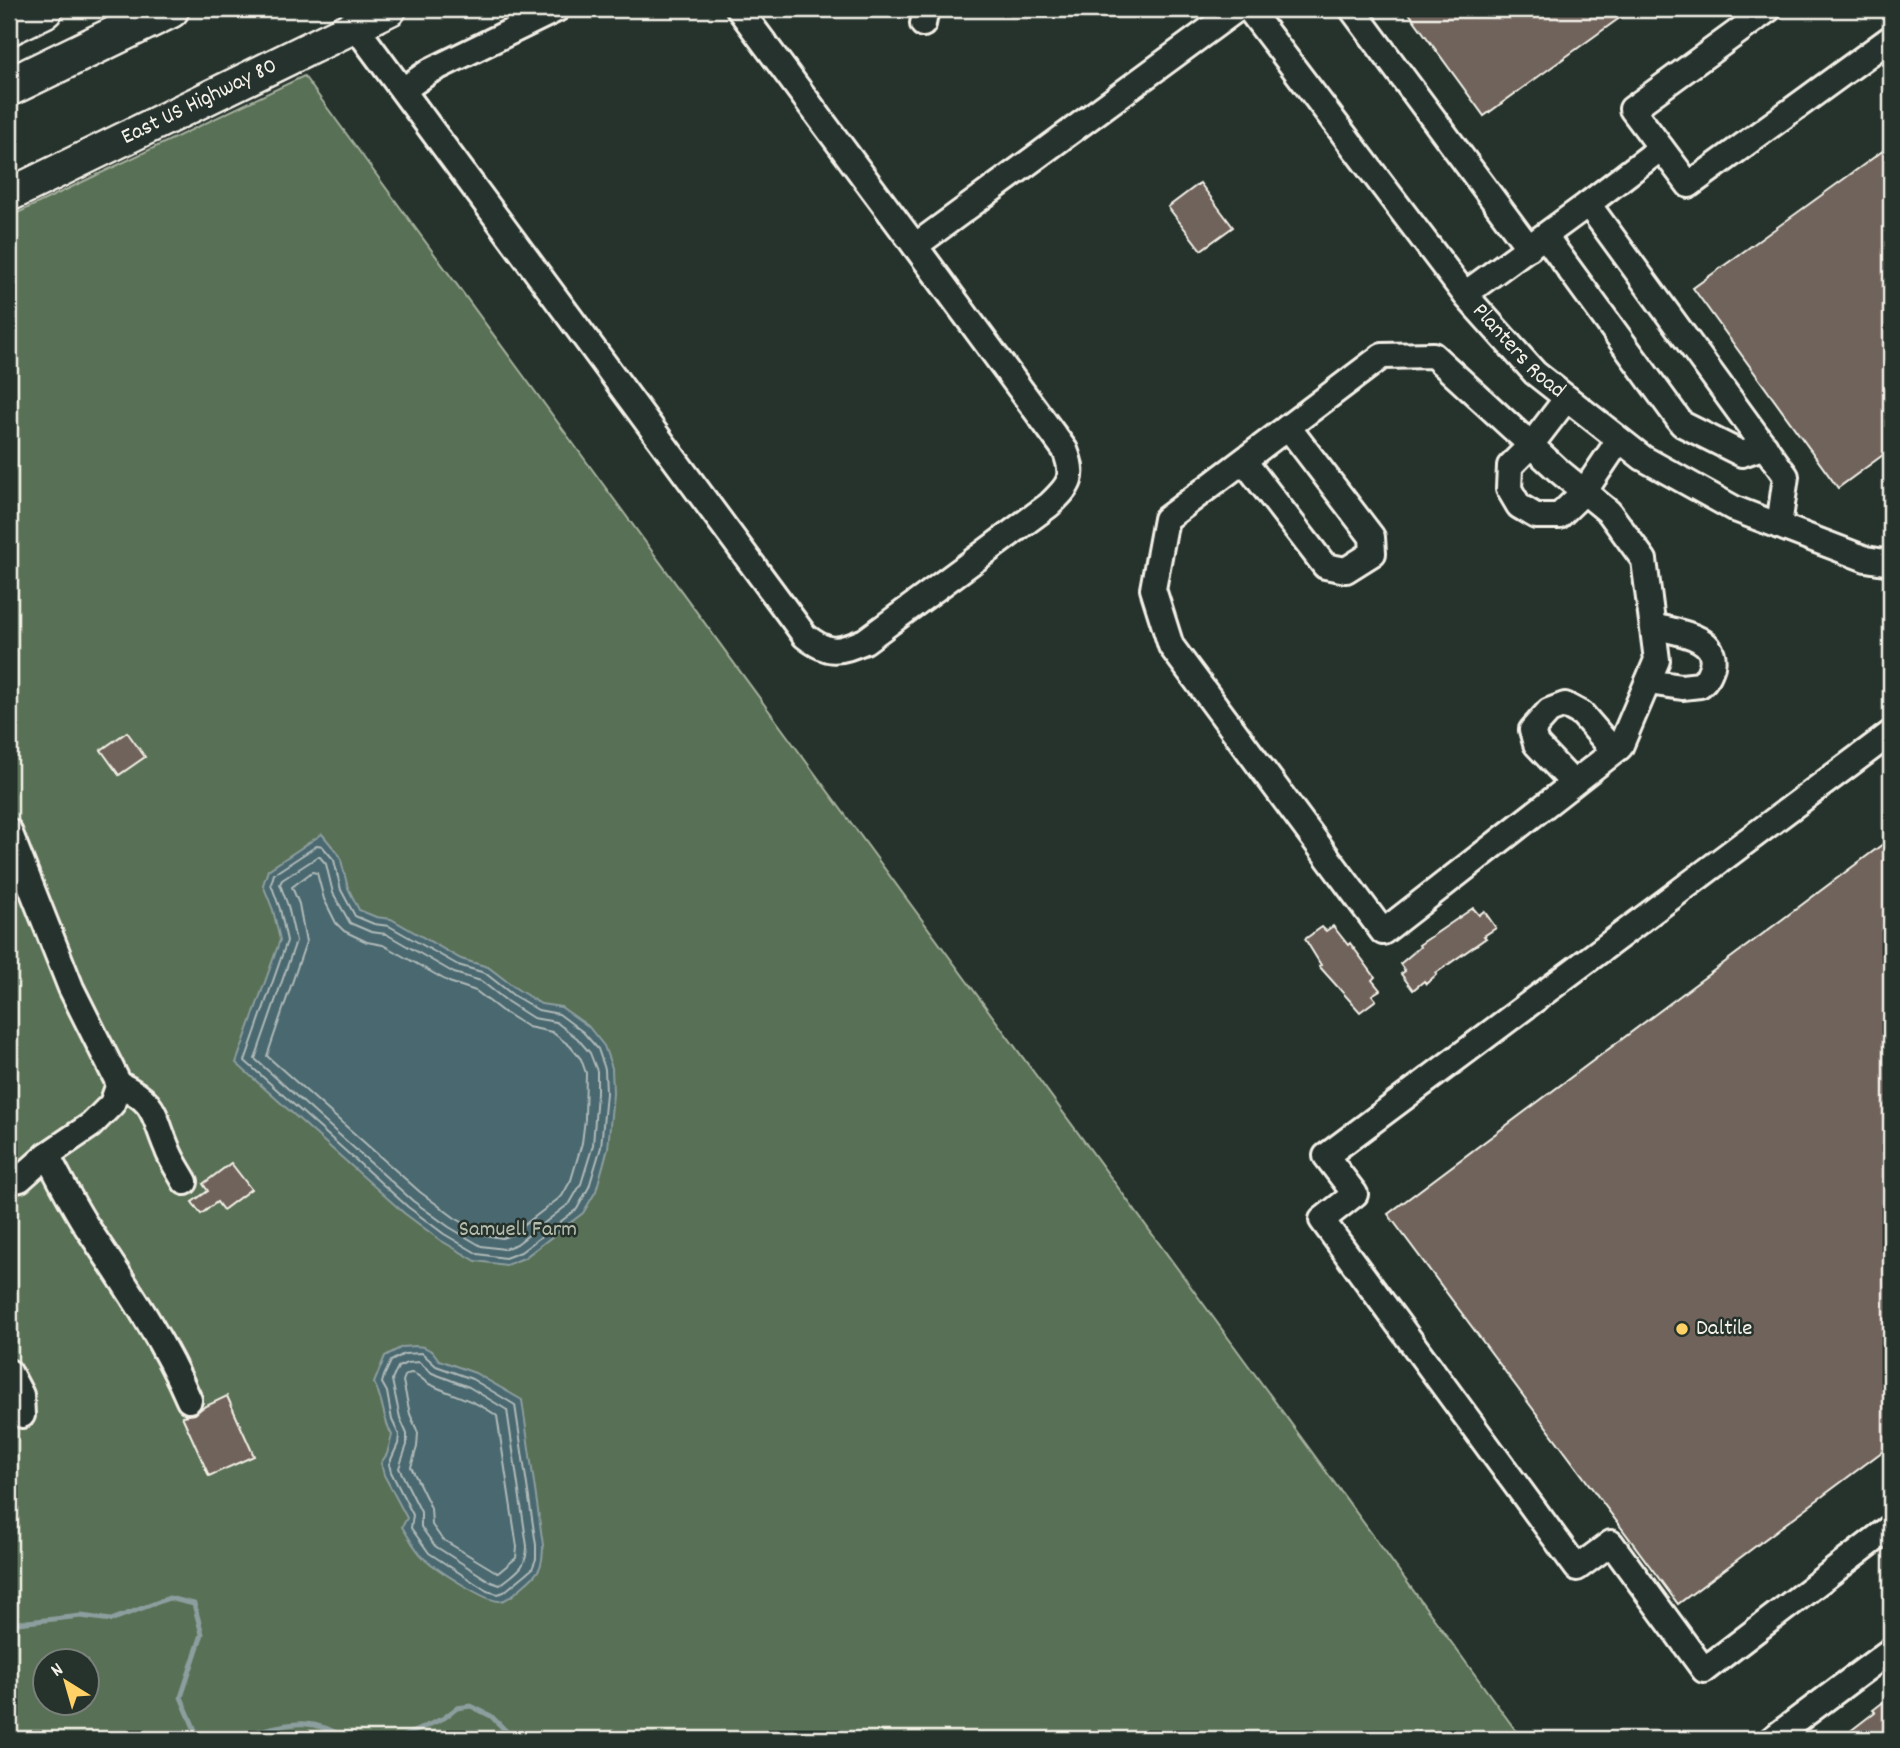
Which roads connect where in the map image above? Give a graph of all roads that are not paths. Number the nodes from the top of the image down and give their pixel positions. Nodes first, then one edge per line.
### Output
1 (44, 9) edge
2 (170, 9) edge
3 (390, 9) edge
4 (557, 9) edge
5 (739, 9) edge
6 (1237, 9) edge
7 (1250, 9) edge
8 (1352, 9) edge
9 (1769, 9) edge
10 (9, 26) edge
11 (355, 26) junction
12 (1891, 38) edge
13 (9, 87) edge
14 (403, 90) junction
15 (1661, 148) junction
16 (9, 195) edge
17 (1588, 204) junction
18 (1537, 242) junction
19 (915, 246) junction
20 (1465, 295) junction
21 (1567, 398) junction
22 (1288, 428) junction
23 (1619, 440) junction
24 (1531, 445) junction
25 (1765, 446) junction
26 (1244, 461) junction
27 (1584, 492) junction
28 (1779, 526) junction
29 (1891, 563) edge
30 (1653, 626) junction
31 (1648, 682) junction
32 (1891, 733) edge
33 (1614, 751) junction
34 (1573, 783) junction
35 (9, 831) edge
36 (119, 1084) junction
37 (47, 1155) junction
38 (9, 1182) edge
39 (185, 1182) dead end
40 (9, 1372) edge
41 (189, 1400) dead end
42 (22, 1415) dead end
43 (1891, 1527) edge
44 (1891, 1650) edge
45 (1772, 1739) edge

1 - 10 highway
2 - 13 highway
3 - 11 main road, East US Highway 80
4 - 14 street
5 - 19 street
6 - 19 street
7 - 20 street, Planters Road
8 - 18 street
9 - 15 street
11 - 14 street
11 - 16 main road, East US Highway 80
12 - 15 street
14 - 19 street
15 - 17 street
17 - 18 street
17 - 25 street
18 - 20 street
18 - 25 street
20 - 21 street, Planters Road
21 - 23 street, Planters Road
21 - 24 street
22 - 24 street
22 - 26 street
22 - 26 street
23 - 27 street
23 - 28 street, Planters Road
24 - 27 street
24 - 27 street
25 - 28 street
26 - 34 street
27 - 30 street
28 - 29 street, Planters Road
30 - 31 street
30 - 31 street
31 - 33 street
32 - 43 street
33 - 34 street
33 - 34 street
35 - 36 street
36 - 37 street
36 - 39 street
37 - 38 street
37 - 41 street
40 - 42 street
44 - 45 street

